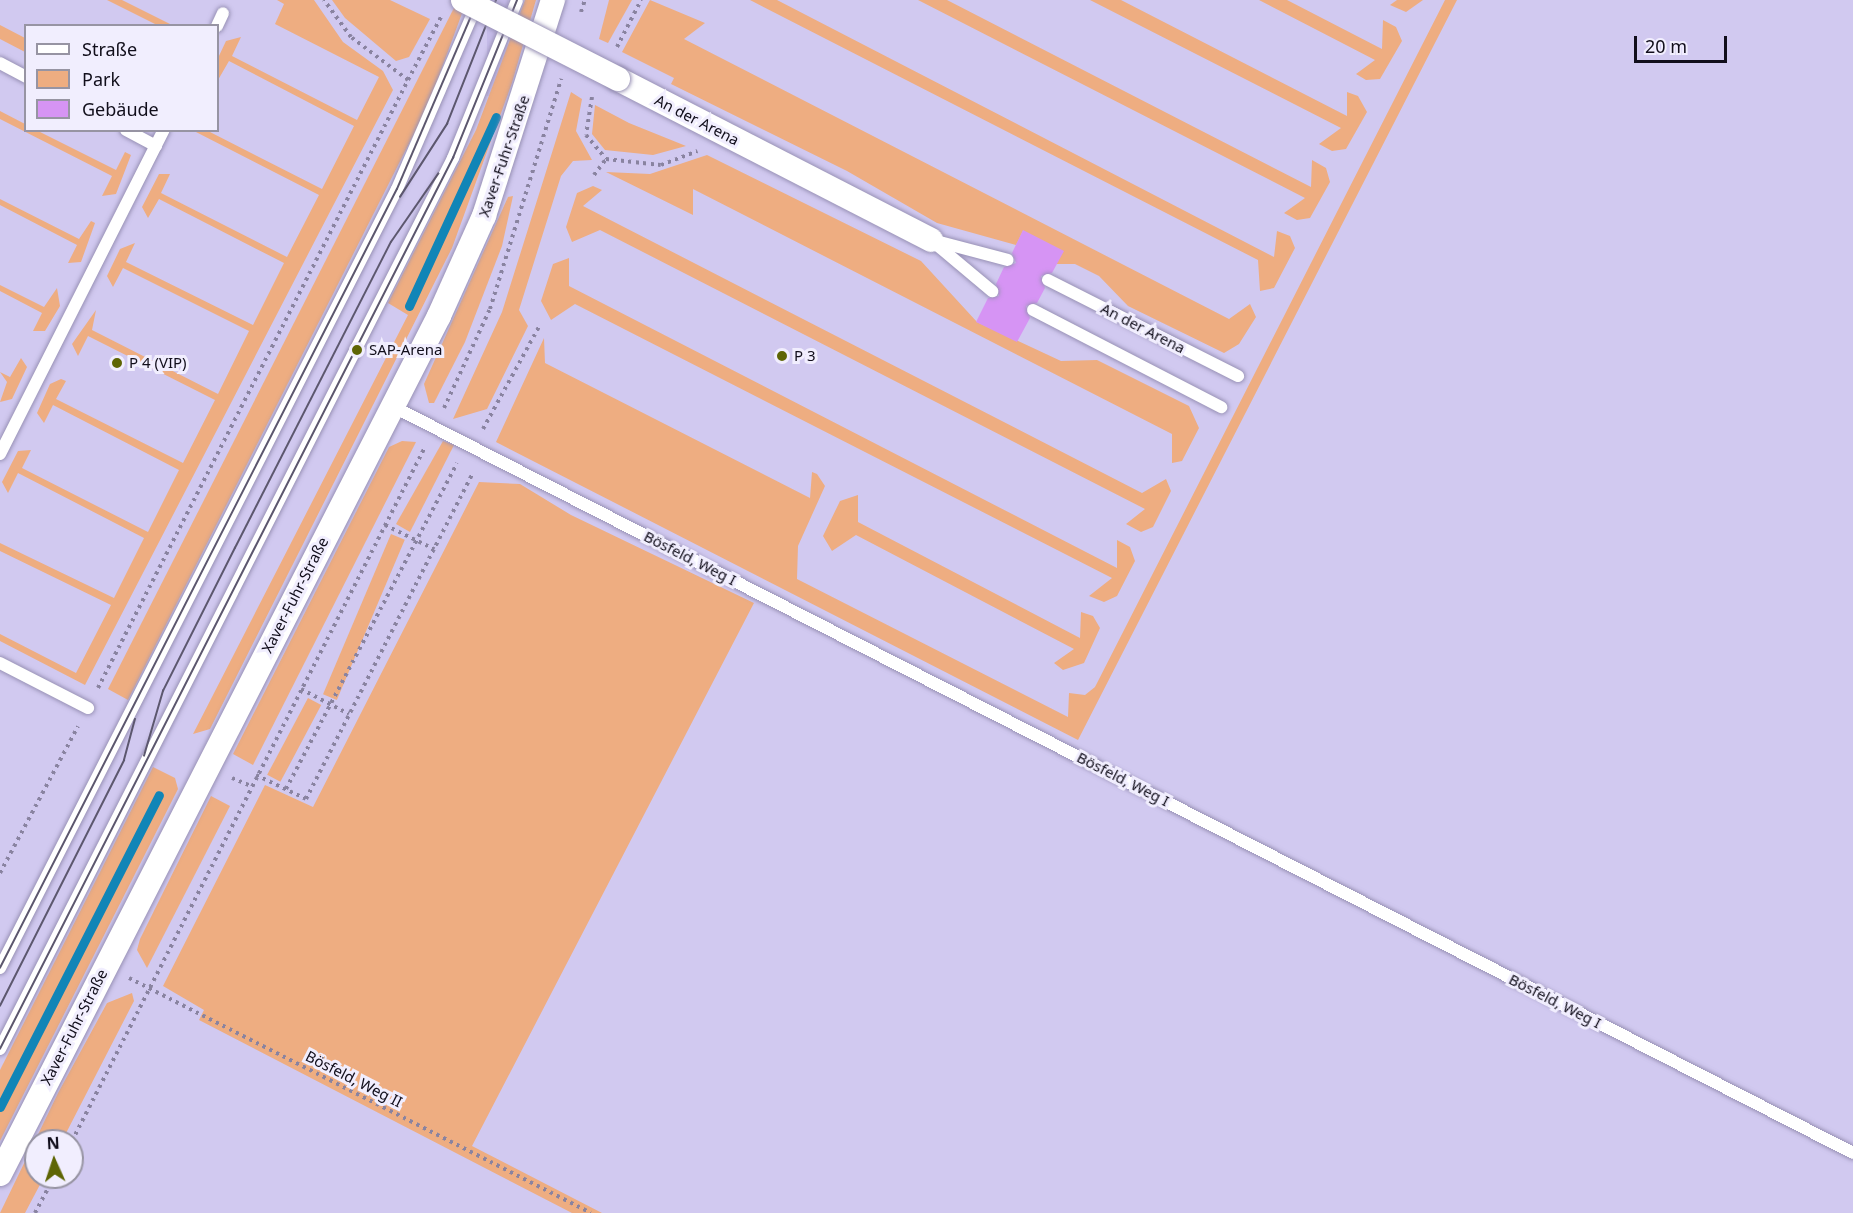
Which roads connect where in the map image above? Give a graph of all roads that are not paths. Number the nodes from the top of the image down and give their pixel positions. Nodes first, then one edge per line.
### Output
1 (478, 0) edge
2 (517, 0) edge
3 (553, 0) edge
4 (454, 4) edge
5 (224, 13) dead end
6 (218, 24) edge
7 (0, 63) edge
8 (24, 76) edge
9 (130, 132) edge
10 (163, 132) edge
11 (156, 146) junction
12 (931, 240) junction
13 (1008, 260) dead end
14 (1048, 280) dead end
15 (992, 291) dead end
16 (1033, 310) dead end
17 (1238, 376) dead end
18 (392, 406) junction
19 (1221, 408) dead end
20 (0, 454) edge
21 (0, 663) edge
22 (88, 708) road end
23 (0, 968) edge
24 (0, 1050) edge
25 (1853, 1153) edge
26 (0, 1174) edge

1 - 23 lane
2 - 24 lane
3 - 18 street, Xaver-Fuhr-Straße
4 - 12 street, An der Arena, bridge
5 - 6 lane
7 - 8 lane
9 - 11 lane
10 - 11 lane
11 - 20 lane
12 - 13 lane, An der Arena
12 - 15 lane, An der Arena
14 - 17 lane, An der Arena
16 - 19 lane
18 - 25 lane, Bösfeld, Weg I
18 - 26 street, Xaver-Fuhr-Straße
21 - 22 lane

